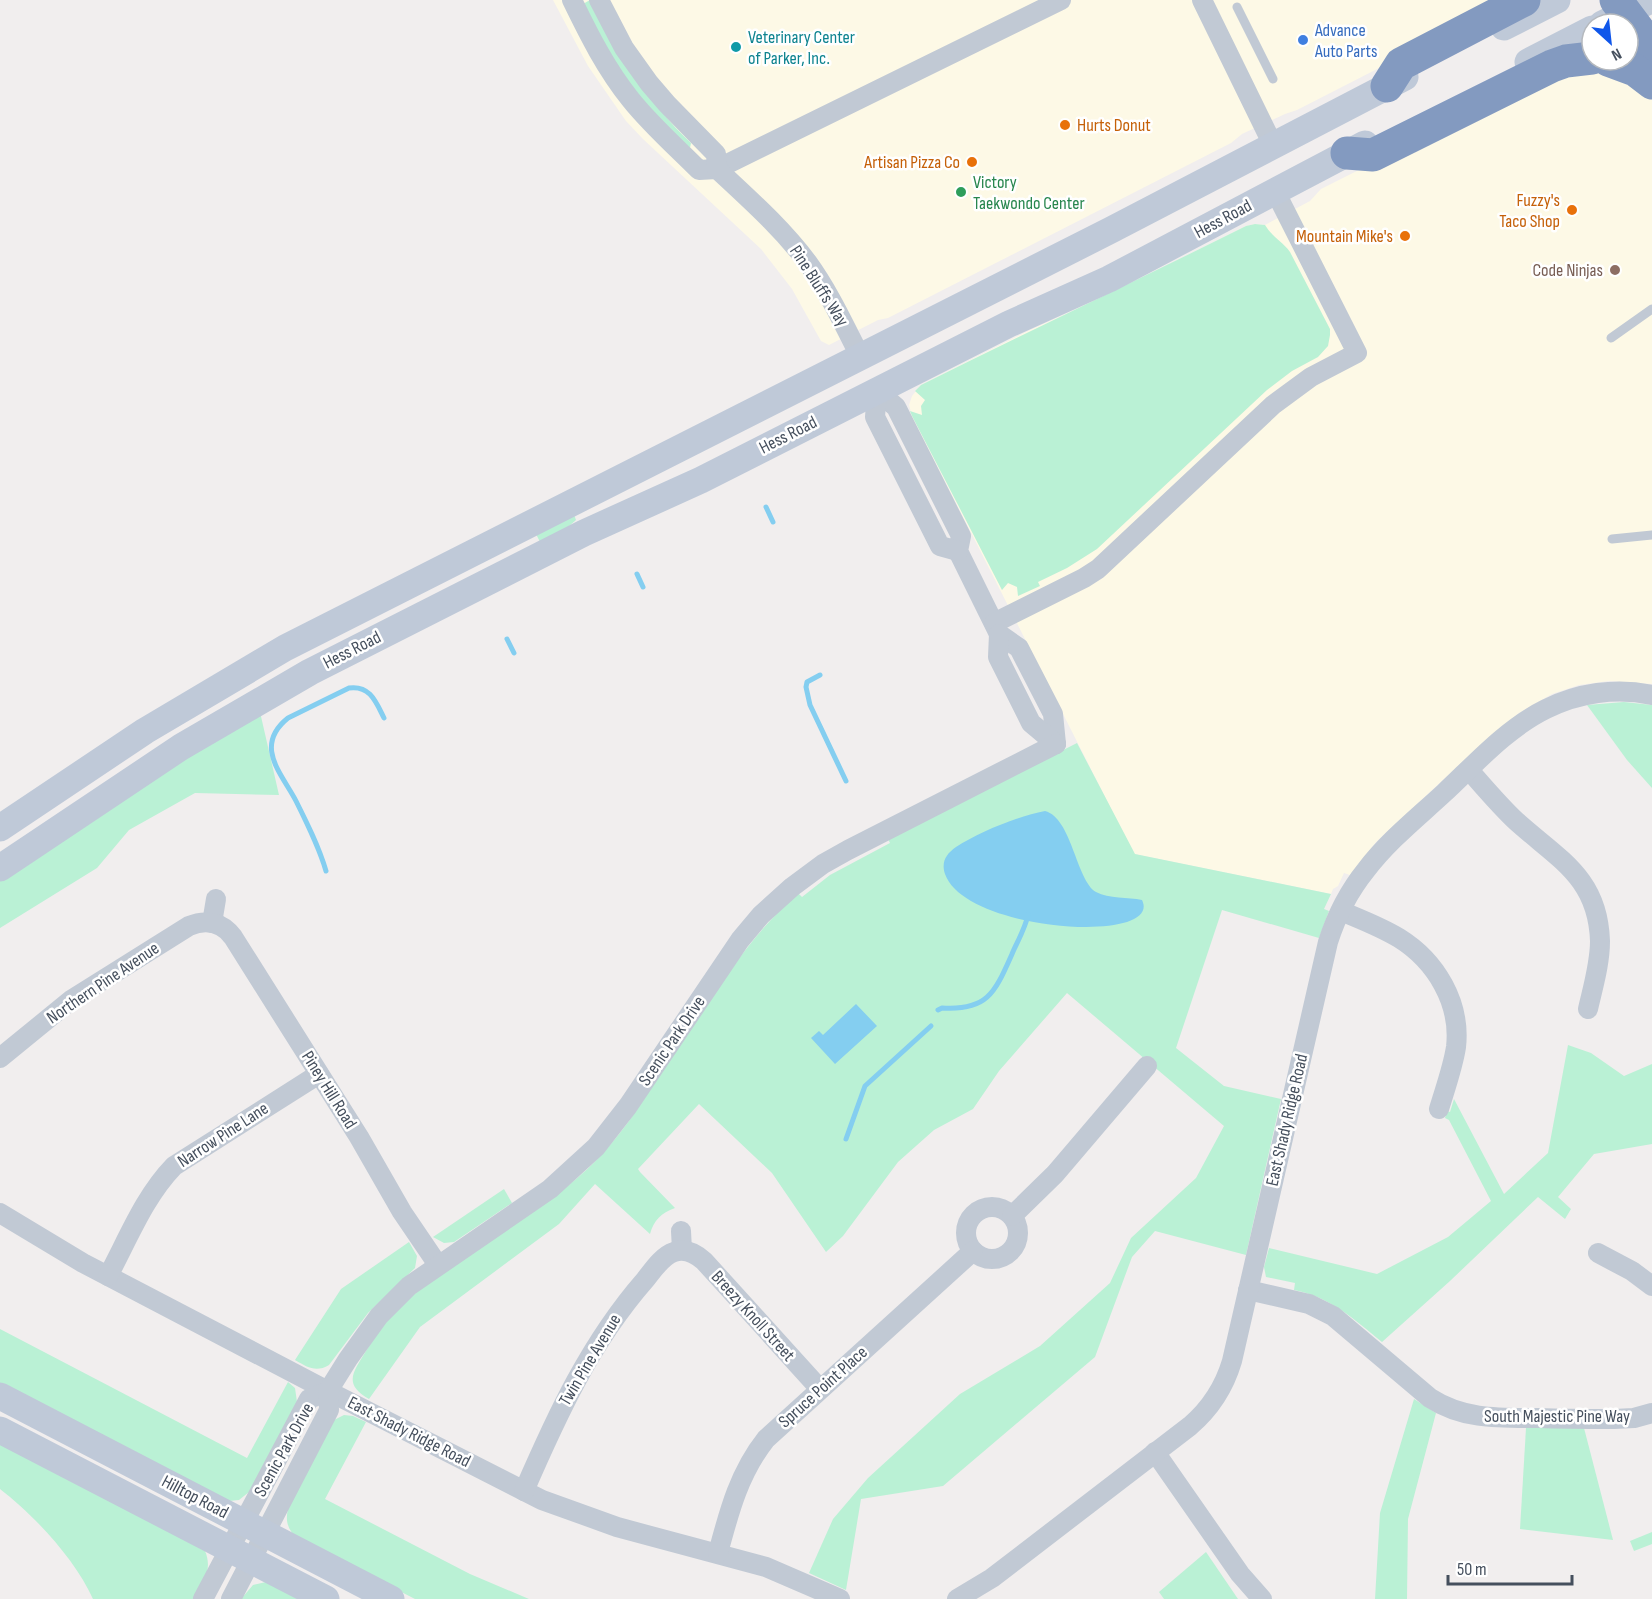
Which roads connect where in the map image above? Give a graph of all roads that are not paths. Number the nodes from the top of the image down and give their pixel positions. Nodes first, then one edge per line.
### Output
1 (572, 0) edge
2 (599, 0) edge
3 (1062, 0) edge
4 (1202, 0) edge
5 (1524, 0) edge
6 (1557, 0) edge
7 (1237, 7) dead end
8 (1623, 9) edge
9 (1580, 35) edge
10 (1652, 48) edge
11 (1580, 59) edge
12 (1638, 72) edge
13 (1273, 79) dead end
14 (1652, 83) edge
15 (1387, 86) junction
16 (1273, 145) junction
17 (1347, 153) junction
18 (717, 169) junction
19 (1275, 191) junction
20 (1652, 309) edge
21 (1611, 338) dead end
22 (860, 356) junction
23 (877, 391) junction
24 (1652, 535) edge
25 (1612, 539) dead end
26 (996, 628) junction
27 (1652, 695) edge
28 (1056, 744) joint
29 (1469, 770) junction
30 (0, 828) edge
31 (0, 868) edge
32 (216, 899) dead end
33 (1341, 911) junction
34 (212, 923) junction
35 (1588, 1010) dead end
36 (0, 1058) edge
37 (1147, 1066) dead end
38 (319, 1074) junction
39 (1439, 1109) dead end
40 (0, 1213) edge
41 (1012, 1216) junction
42 (681, 1230) dead end
43 (682, 1250) junction
44 (973, 1251) junction
45 (1598, 1252) dead end
46 (438, 1265) junction
47 (108, 1276) junction
48 (1652, 1286) edge
49 (1248, 1290) junction
50 (820, 1389) junction
51 (328, 1391) junction
52 (0, 1395) edge
53 (1652, 1413) edge
54 (0, 1430) edge
55 (1155, 1452) junction
56 (524, 1491) junction
57 (254, 1528) junction
58 (718, 1553) junction
59 (240, 1554) junction
60 (204, 1599) edge
61 (231, 1599) edge
62 (326, 1599) edge
63 (391, 1599) edge
64 (840, 1599) edge
65 (957, 1599) edge
66 (1262, 1599) edge

1 - 18 street, Pine Bluffs Way
2 - 18 street, Pine Bluffs Way
3 - 18 street
4 - 16 street
5 - 15 highway
6 - 15 main road, Hess Road
7 - 13 lane
8 - 10 highway
9 - 17 main road, Hess Road
11 - 17 highway
12 - 14 highway
15 - 16 main road, Hess Road
16 - 22 main road, Hess Road
17 - 19 main road, Hess Road
18 - 22 street, Pine Bluffs Way
19 - 23 main road, Hess Road
19 - 26 street
20 - 21 lane
22 - 23 main road, Pine Bluffs Way
22 - 30 main road, Hess Road
23 - 26 street, Pine Bluffs Way
23 - 31 main road, Hess Road
24 - 25 lane
26 - 28 street, Pine Bluffs Way
27 - 29 street, East Shady Ridge Road
28 - 46 street, Scenic Park Drive
29 - 33 street, East Shady Ridge Road
29 - 35 street
32 - 34 street
33 - 39 street
33 - 49 street, East Shady Ridge Road
34 - 36 street, Northern Pine Avenue
34 - 38 street, Piney Hill Road
37 - 41 street
38 - 46 street, Piney Hill Road
38 - 47 street, Narrow Pine Lane
40 - 47 street, East Shady Ridge Road
41 - 44 street
41 - 44 street
42 - 43 street
43 - 50 street, Breezy Knoll Street
43 - 56 street, Twin Pine Avenue
44 - 50 street, Spruce Point Place
45 - 48 street
46 - 51 street, Scenic Park Drive
47 - 51 street, East Shady Ridge Road
49 - 53 street, South Majestic Pine Way
49 - 55 street, East Shady Ridge Road
50 - 58 street, Spruce Point Place
51 - 56 street, East Shady Ridge Road
51 - 57 street, Scenic Park Drive
52 - 57 main road, Hilltop Road
54 - 59 main road, Hilltop Road
55 - 65 street, East Shady Ridge Road
55 - 66 street
56 - 58 street, East Shady Ridge Road
57 - 59 street, Scenic Park Drive
57 - 63 main road, Hilltop Road
58 - 64 street, East Shady Ridge Road
59 - 60 street
59 - 61 street
59 - 62 main road, Hilltop Road

